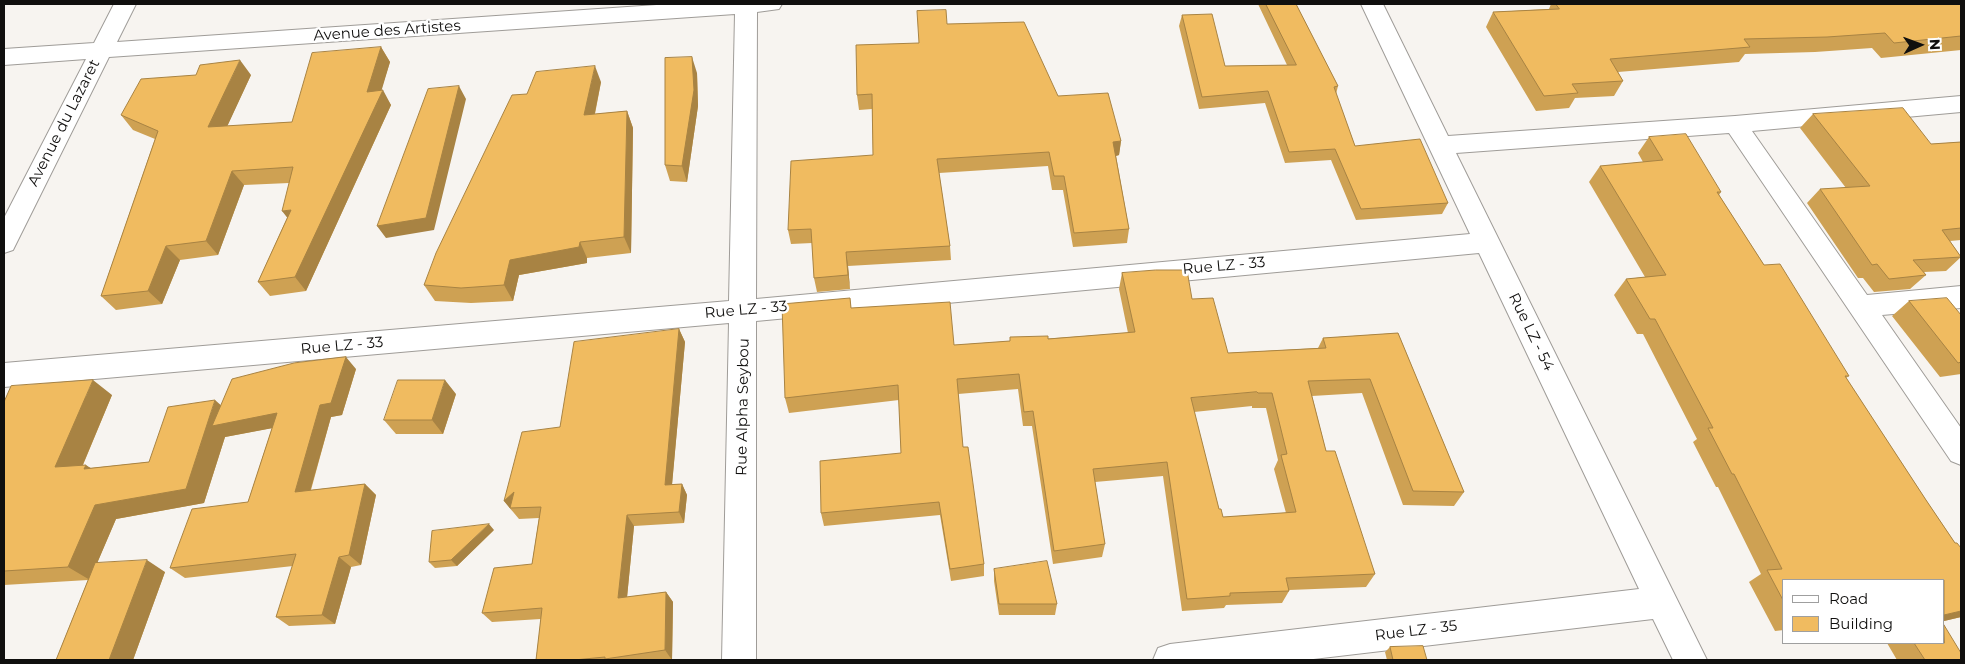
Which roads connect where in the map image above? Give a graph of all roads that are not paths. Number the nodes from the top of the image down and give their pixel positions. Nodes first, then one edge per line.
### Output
1 (125, 4) edge
2 (754, 4) edge
3 (1372, 4) edge
4 (101, 52) junction
5 (4, 57) edge
6 (1961, 104) edge
7 (1735, 124) junction
8 (1440, 145) junction
9 (1487, 242) junction
10 (4, 243) edge
11 (1961, 297) edge
12 (1861, 306) junction
13 (744, 311) junction
14 (4, 375) edge
15 (1961, 452) edge
16 (1662, 602) junction
17 (739, 660) edge
18 (1170, 660) edge
19 (1690, 660) edge

1 - 4 street, Avenue du Lazaret
2 - 4 street, Avenue des Artistes
2 - 13 street, Rue Alpha Seybou
3 - 8 street, Rue LZ - 54
4 - 5 street, Avenue des Artistes
4 - 10 street, Avenue du Lazaret
6 - 7 street
7 - 8 street
7 - 12 street
8 - 9 street, Rue LZ - 54
9 - 13 street, Rue LZ - 33
9 - 16 street, Rue LZ - 54
11 - 12 street
12 - 15 street
13 - 14 street, Rue LZ - 33
13 - 17 street, Rue Alpha Seybou
16 - 18 street, Rue LZ - 35
16 - 19 street, Rue LZ - 54

